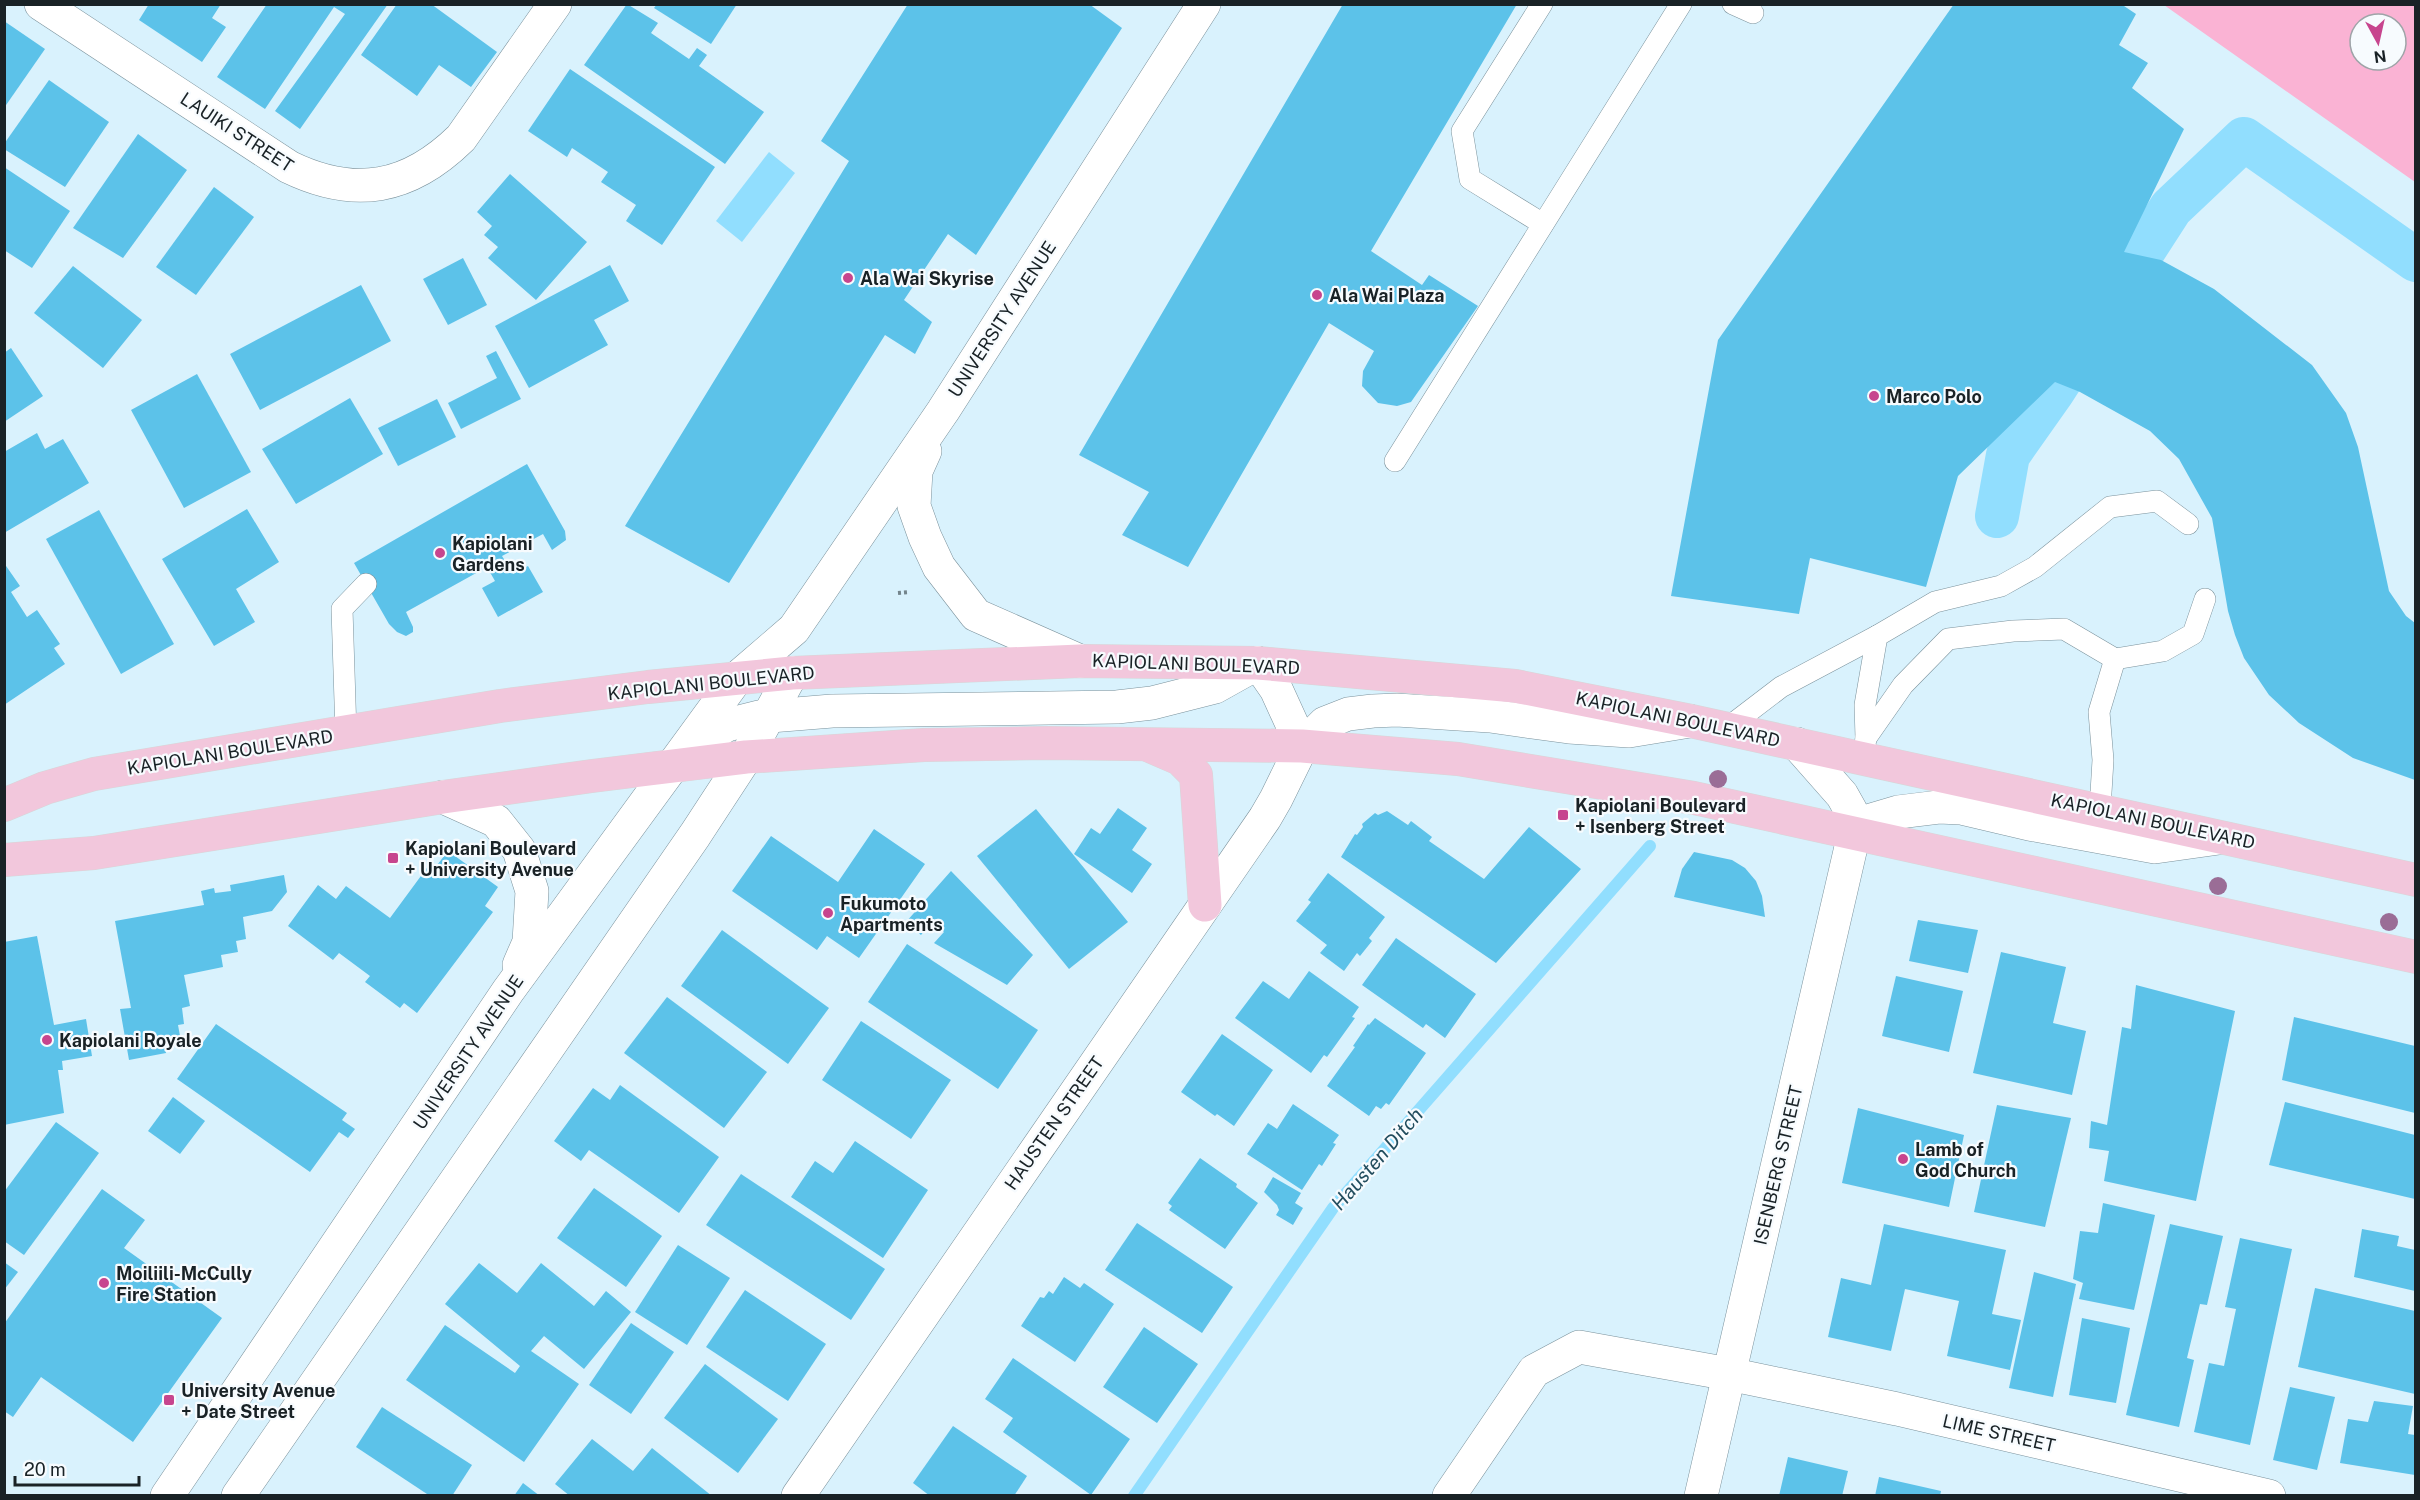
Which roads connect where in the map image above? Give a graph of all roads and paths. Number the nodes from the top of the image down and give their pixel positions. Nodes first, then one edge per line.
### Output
1 (41, 4) edge
2 (555, 4) edge
3 (1204, 4) edge
4 (1542, 4) edge
5 (1681, 4) edge
6 (1733, 4) edge
7 (1753, 13) dead end
8 (1543, 224) junction
9 (943, 411) junction
10 (1395, 461) dead end
11 (2188, 524) dead end
12 (366, 584) dead end
13 (2205, 598) dead end
14 (794, 629) junction
15 (1877, 636) junction
16 (2115, 659) junction
17 (1080, 661) junction
18 (1258, 663) junction
19 (792, 673) junction
20 (736, 679) junction
21 (768, 716) junction
22 (1691, 721) junction
23 (1726, 729) junction
24 (346, 733) junction
25 (1145, 744) junction
26 (1797, 744) junction
27 (1302, 746) junction
28 (1864, 748) junction
29 (746, 757) junction
30 (673, 766) junction
31 (443, 797) junction
32 (4, 805) edge
33 (2100, 809) junction
34 (1854, 834) junction
35 (2226, 837) junction
36 (4, 860) edge
37 (2415, 880) edge
38 (1204, 905) junction
39 (2415, 957) edge
40 (508, 991) junction
41 (1729, 1374) junction
42 (167, 1496) edge
43 (238, 1496) edge
44 (798, 1496) edge
45 (1449, 1496) edge
46 (1701, 1496) edge
47 (2268, 1496) edge

1 - 2 street, LAUIKI STREET
3 - 9 street, UNIVERSITY AVENUE
4 - 8 lane
5 - 8 lane
6 - 7 lane
8 - 10 lane
9 - 14 street, UNIVERSITY AVENUE
9 - 17 street
11 - 15 lane
12 - 24 lane
13 - 16 lane
14 - 19 street
14 - 20 street, UNIVERSITY AVENUE
15 - 23 lane
15 - 28 lane
16 - 28 lane
16 - 33 lane
17 - 18 main road, KAPIOLANI BOULEVARD
17 - 19 main road, KAPIOLANI BOULEVARD
18 - 21 street
18 - 22 main road, KAPIOLANI BOULEVARD
18 - 27 street
19 - 20 main road, KAPIOLANI BOULEVARD
19 - 21 street
20 - 24 main road, KAPIOLANI BOULEVARD
20 - 30 street, UNIVERSITY AVENUE
21 - 29 street
21 - 30 street
22 - 23 main road, KAPIOLANI BOULEVARD
22 - 27 street, HAUSTEN STREET
23 - 26 main road, KAPIOLANI BOULEVARD
24 - 32 main road, KAPIOLANI BOULEVARD
25 - 27 main road
25 - 29 main road
25 - 38 main road
26 - 28 main road, KAPIOLANI BOULEVARD
26 - 34 street
27 - 34 main road
27 - 38 street, HAUSTEN STREET
28 - 33 main road, KAPIOLANI BOULEVARD
29 - 30 main road
29 - 43 street
30 - 31 main road
30 - 40 street, UNIVERSITY AVENUE
31 - 36 main road
31 - 40 street
33 - 35 main road, KAPIOLANI BOULEVARD
34 - 35 street
34 - 39 main road
34 - 41 street, ISENBERG STREET
35 - 37 main road, KAPIOLANI BOULEVARD
38 - 44 street, HAUSTEN STREET
40 - 42 street, UNIVERSITY AVENUE
41 - 45 street, LIME STREET
41 - 46 street, ISENBERG STREET
41 - 47 street, LIME STREET

